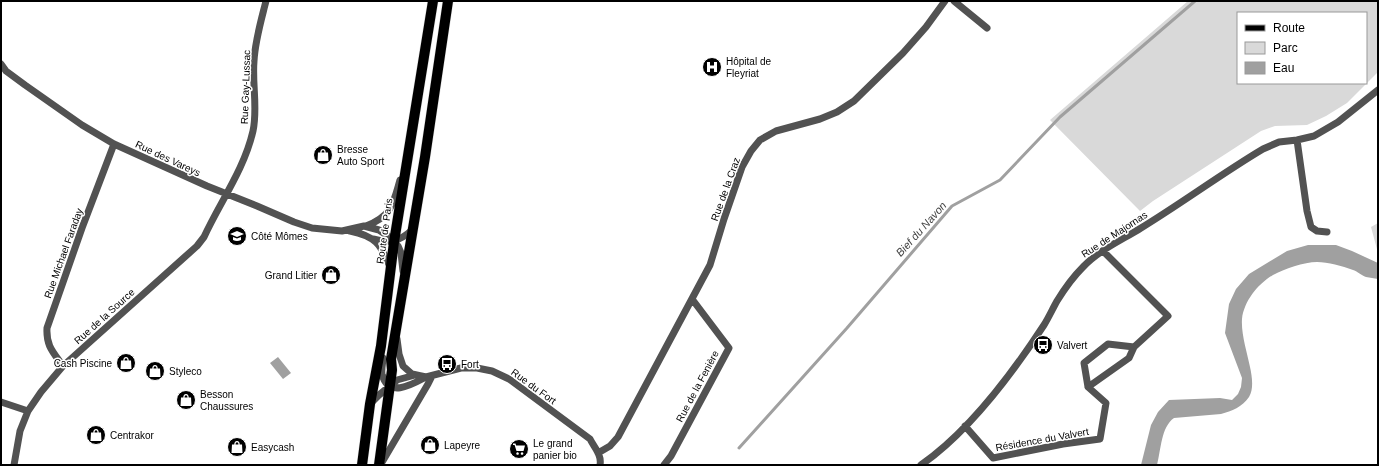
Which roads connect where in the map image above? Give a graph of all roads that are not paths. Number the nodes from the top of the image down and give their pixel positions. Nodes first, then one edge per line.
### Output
1 (266, 1) edge
2 (433, 1) edge
3 (448, 1) edge
4 (945, 1) edge
5 (954, 1) edge
6 (986, 28) dead end
7 (1, 64) edge
8 (1378, 90) edge
9 (1297, 140) junction
10 (114, 144) junction
11 (408, 153) junction
12 (226, 194) junction
13 (364, 226) junction
14 (412, 230) junction
15 (346, 231) junction
16 (1327, 232) dead end
17 (372, 238) junction
18 (394, 242) junction
19 (1103, 251) junction
20 (391, 270) junction
21 (404, 280) junction
22 (692, 299) junction
23 (396, 331) junction
24 (381, 346) junction
25 (1134, 347) junction
26 (63, 366) junction
27 (415, 375) junction
28 (429, 376) junction
29 (390, 386) junction
30 (1088, 387) junction
31 (1, 402) edge
32 (370, 404) junction
33 (28, 411) junction
34 (965, 426) junction
35 (598, 453) junction
36 (926, 464) edge
37 (14, 465) edge
38 (362, 465) edge
39 (379, 465) edge
40 (600, 465) edge
41 (664, 465) edge

1 - 12 street, Rue Gay-Lussac
2 - 11 main road, Route de Paris
3 - 14 main road
4 - 22 street, Rue de la Craz
5 - 6 street
7 - 10 street, Rue des Vareys
8 - 9 street, Rue de Majornas
9 - 16 street
9 - 19 street, Rue de Majornas
10 - 12 street, Rue des Vareys
10 - 26 street, Rue Michael Faraday
11 - 13 street, Rue des Vareys
11 - 18 main road, Route de Paris
12 - 15 street, Rue des Vareys
12 - 26 street, Rue de la Source
13 - 15 street, Rue des Vareys
13 - 18 street
14 - 18 street
14 - 21 main road
15 - 17 street, Rue des Vareys
17 - 18 street, Rue des Vareys
17 - 20 street
18 - 20 main road, Route de Paris
18 - 21 street
19 - 25 street
19 - 34 street, Rue de Majornas
20 - 24 main road, Route de Paris
21 - 23 main road
22 - 35 street, Rue de la Craz
22 - 41 street, Rue de la Fenière
23 - 27 street
23 - 29 main road
24 - 29 street
24 - 32 main road, Route de Paris
25 - 30 street
25 - 30 street
26 - 33 street, Rue de la Source
27 - 28 street, Rue du Fort
27 - 29 street, Rue du Fort
28 - 29 street, Rue du Fort
28 - 35 street, Rue du Fort
28 - 39 street
29 - 32 street, Rue du Fort
29 - 39 main road
30 - 34 street, Résidence du Valvert
31 - 33 street
32 - 38 main road, Route de Paris
33 - 37 street, Rue de la Source
34 - 36 street, Rue de Majornas
35 - 40 street, Rue du Fort

